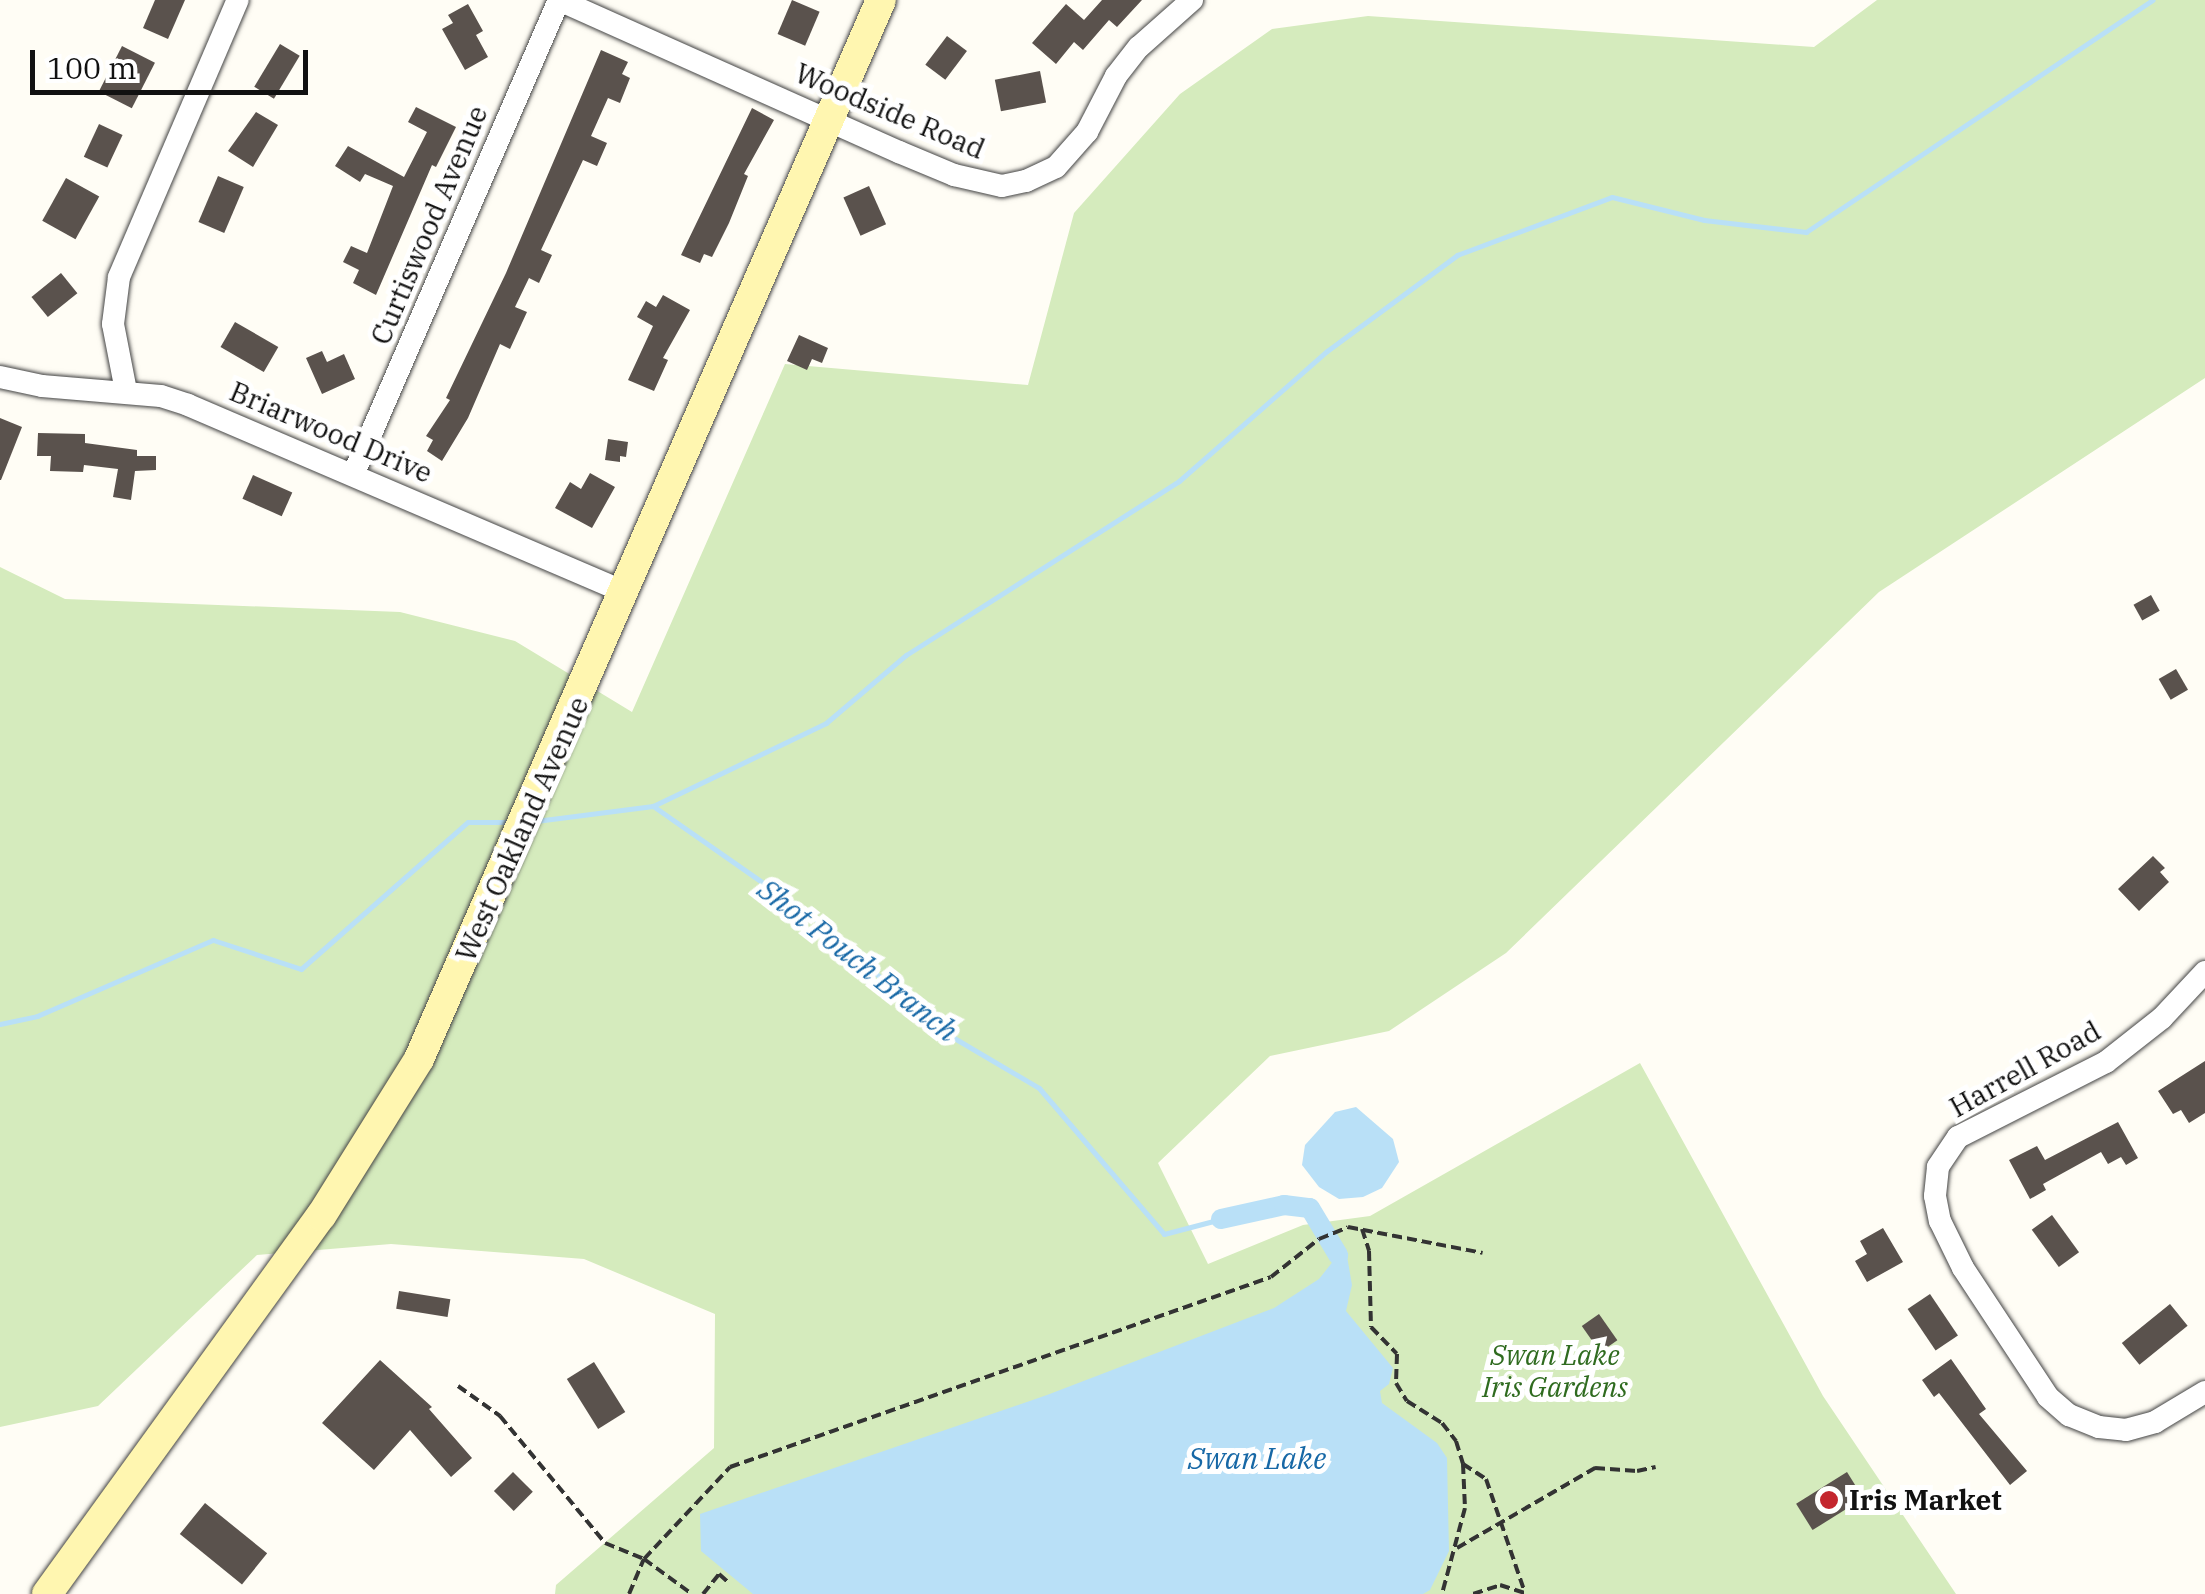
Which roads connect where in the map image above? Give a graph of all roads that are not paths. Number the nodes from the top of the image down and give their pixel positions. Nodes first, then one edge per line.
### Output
1 (238, 0) edge
2 (559, 0) edge
3 (881, 0) edge
4 (1192, 0) edge
5 (828, 120) junction
6 (0, 377) edge
7 (126, 391) junction
8 (354, 473) junction
9 (625, 592) junction
10 (2205, 972) edge
11 (2205, 1392) edge
12 (47, 1594) edge

1 - 7 street
2 - 5 street, Woodside Road
2 - 8 street, Curtiswood Avenue
3 - 5 street, West Oakland Avenue
4 - 5 street, Woodside Road
5 - 9 street, West Oakland Avenue
6 - 7 street, Briarwood Drive
7 - 8 street, Briarwood Drive
8 - 9 street, Briarwood Drive
9 - 12 street, West Oakland Avenue
10 - 11 street, Harrell Road

